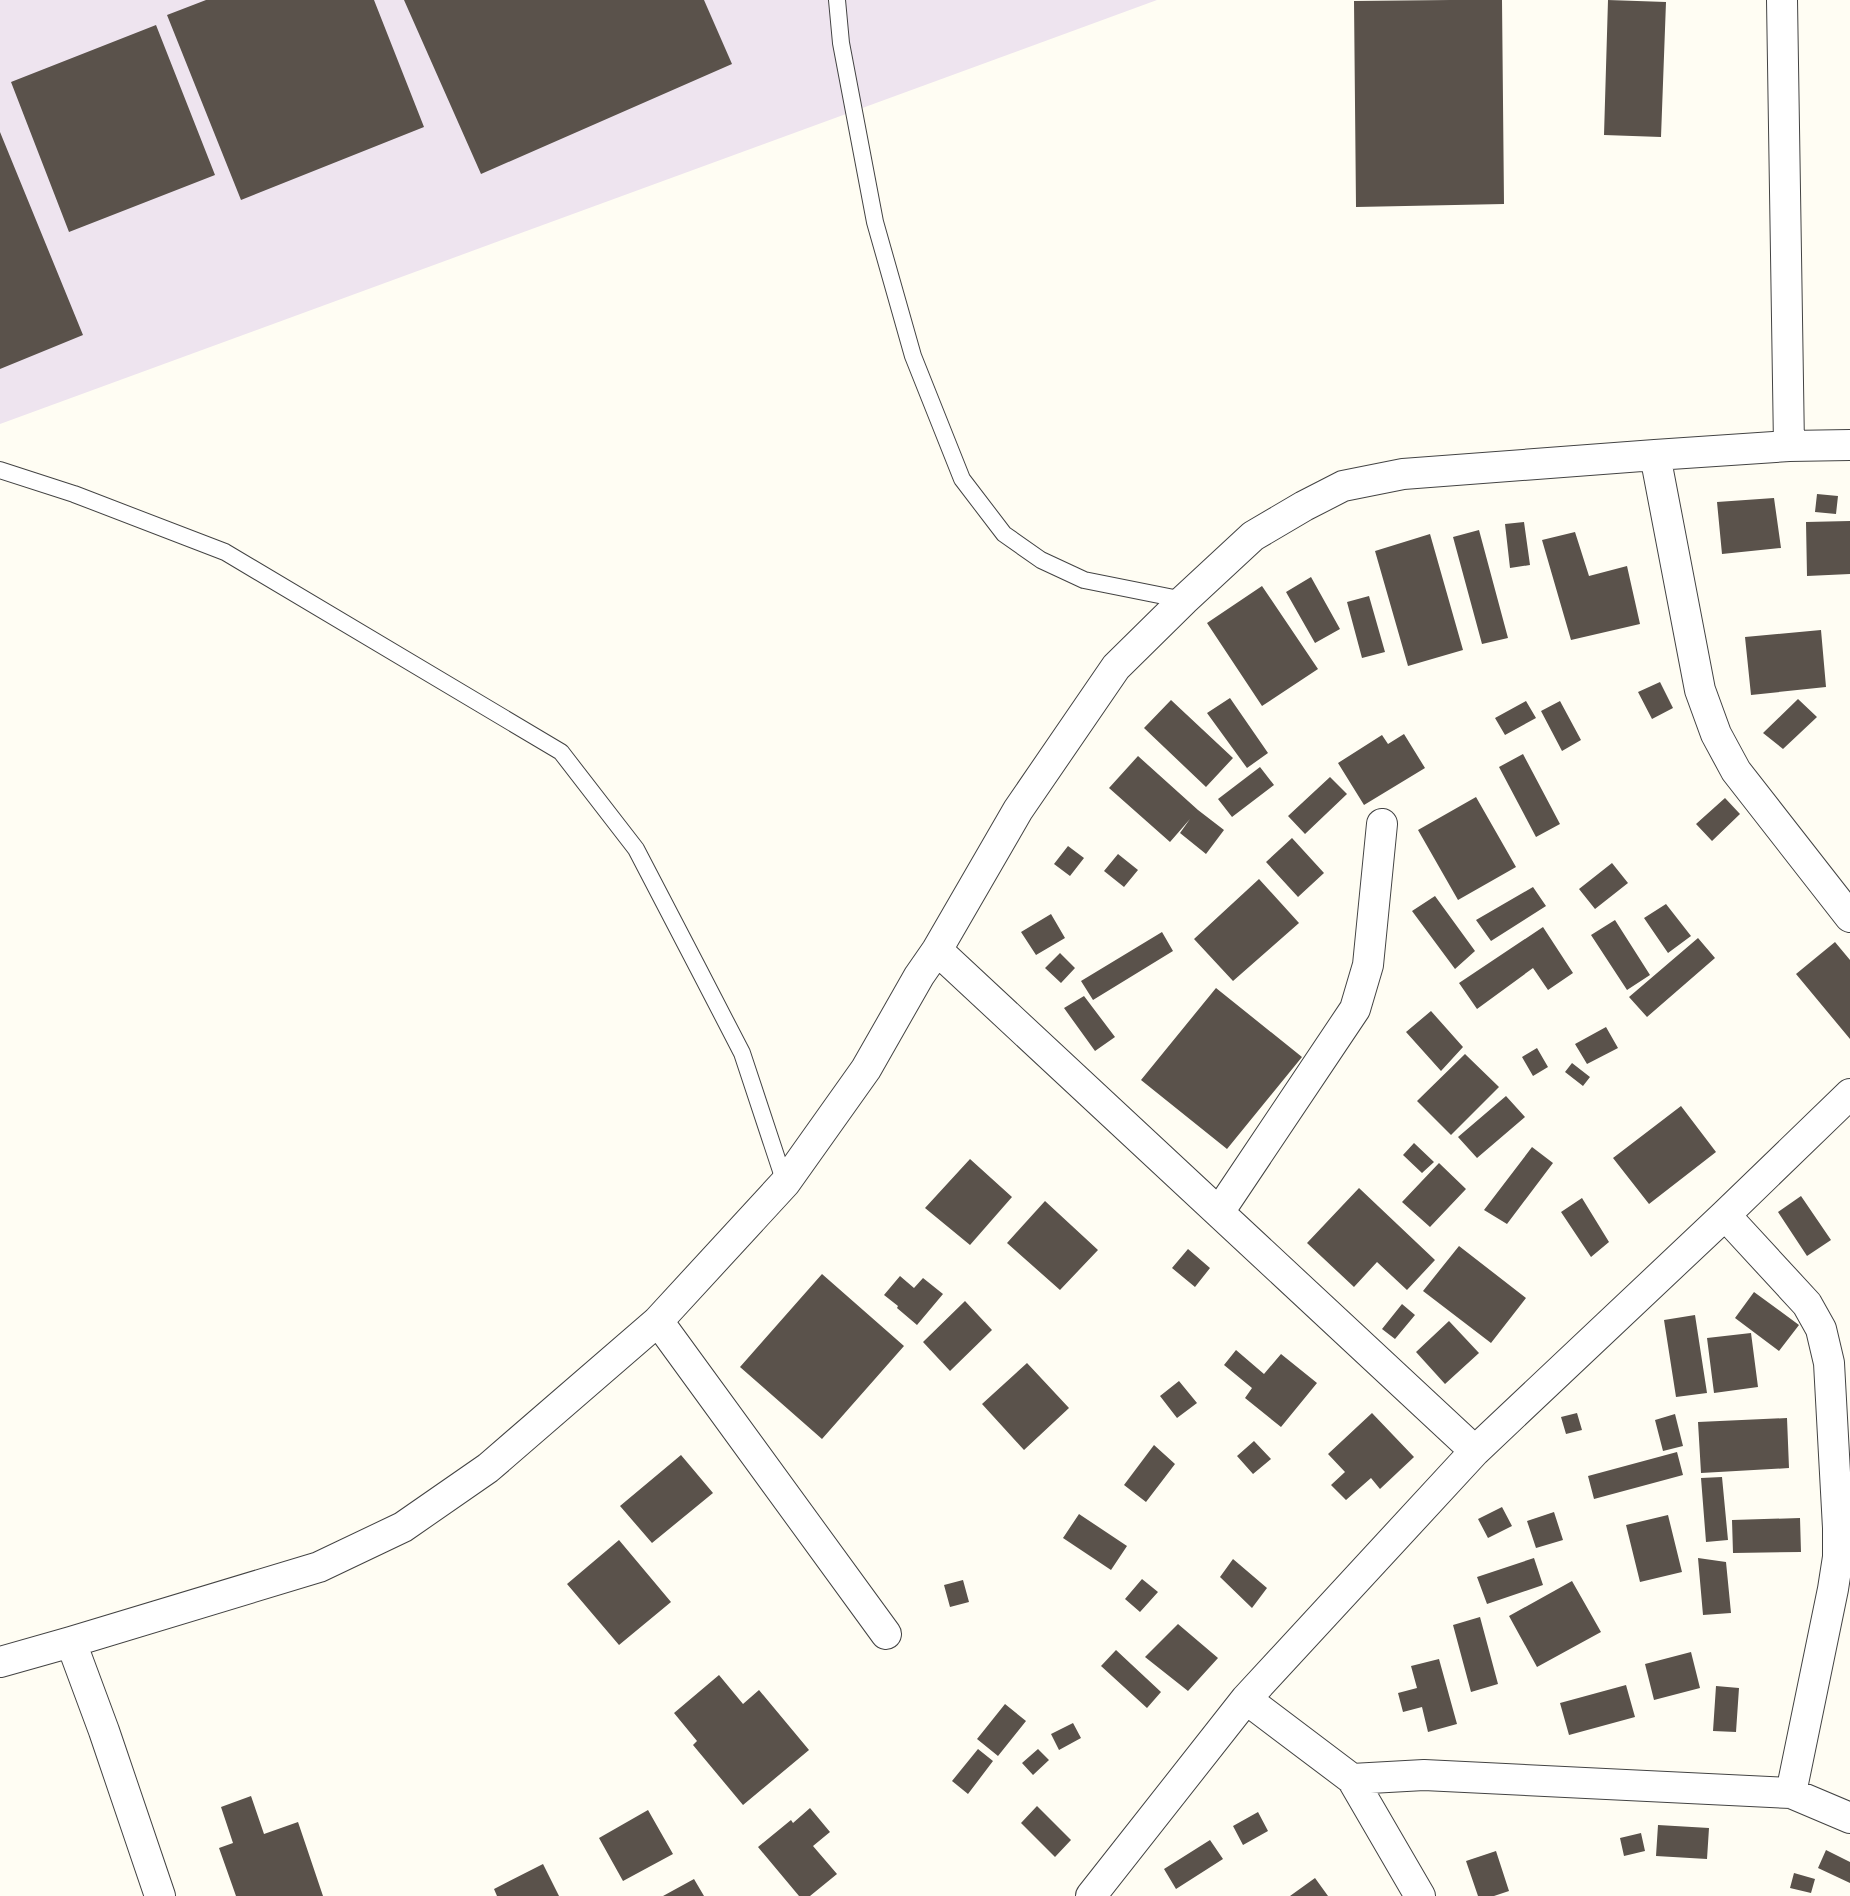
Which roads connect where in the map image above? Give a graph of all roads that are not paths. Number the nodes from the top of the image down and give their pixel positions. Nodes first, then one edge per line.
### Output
1 (837, 0) edge
2 (1782, 0) edge
3 (1850, 445) edge
4 (1789, 446) junction
5 (1655, 455) junction
6 (0, 470) edge
7 (1184, 600) junction
8 (1382, 824) dead end
9 (1850, 917) edge
10 (937, 950) junction
11 (1850, 1094) edge
12 (785, 1183) junction
13 (1219, 1212) junction
14 (1725, 1215) junction
15 (658, 1321) junction
16 (1475, 1451) junction
17 (886, 1634) dead end
18 (71, 1642) junction
19 (0, 1662) edge
20 (1246, 1699) junction
21 (1352, 1779) junction
22 (1791, 1793) junction
23 (1850, 1818) edge
24 (160, 1896) edge
25 (1091, 1896) edge
26 (1420, 1896) edge

1 - 7 lane
2 - 4 street
3 - 4 street
4 - 5 street
5 - 7 street
5 - 9 street
6 - 12 lane
7 - 10 street
8 - 13 street
10 - 12 street
10 - 13 street
11 - 14 street
12 - 15 street
13 - 16 street
14 - 16 street
14 - 22 street
15 - 17 street
15 - 18 street
16 - 20 street
18 - 19 street
18 - 24 street
20 - 21 street
20 - 25 street
21 - 22 street
21 - 26 street
22 - 23 street

